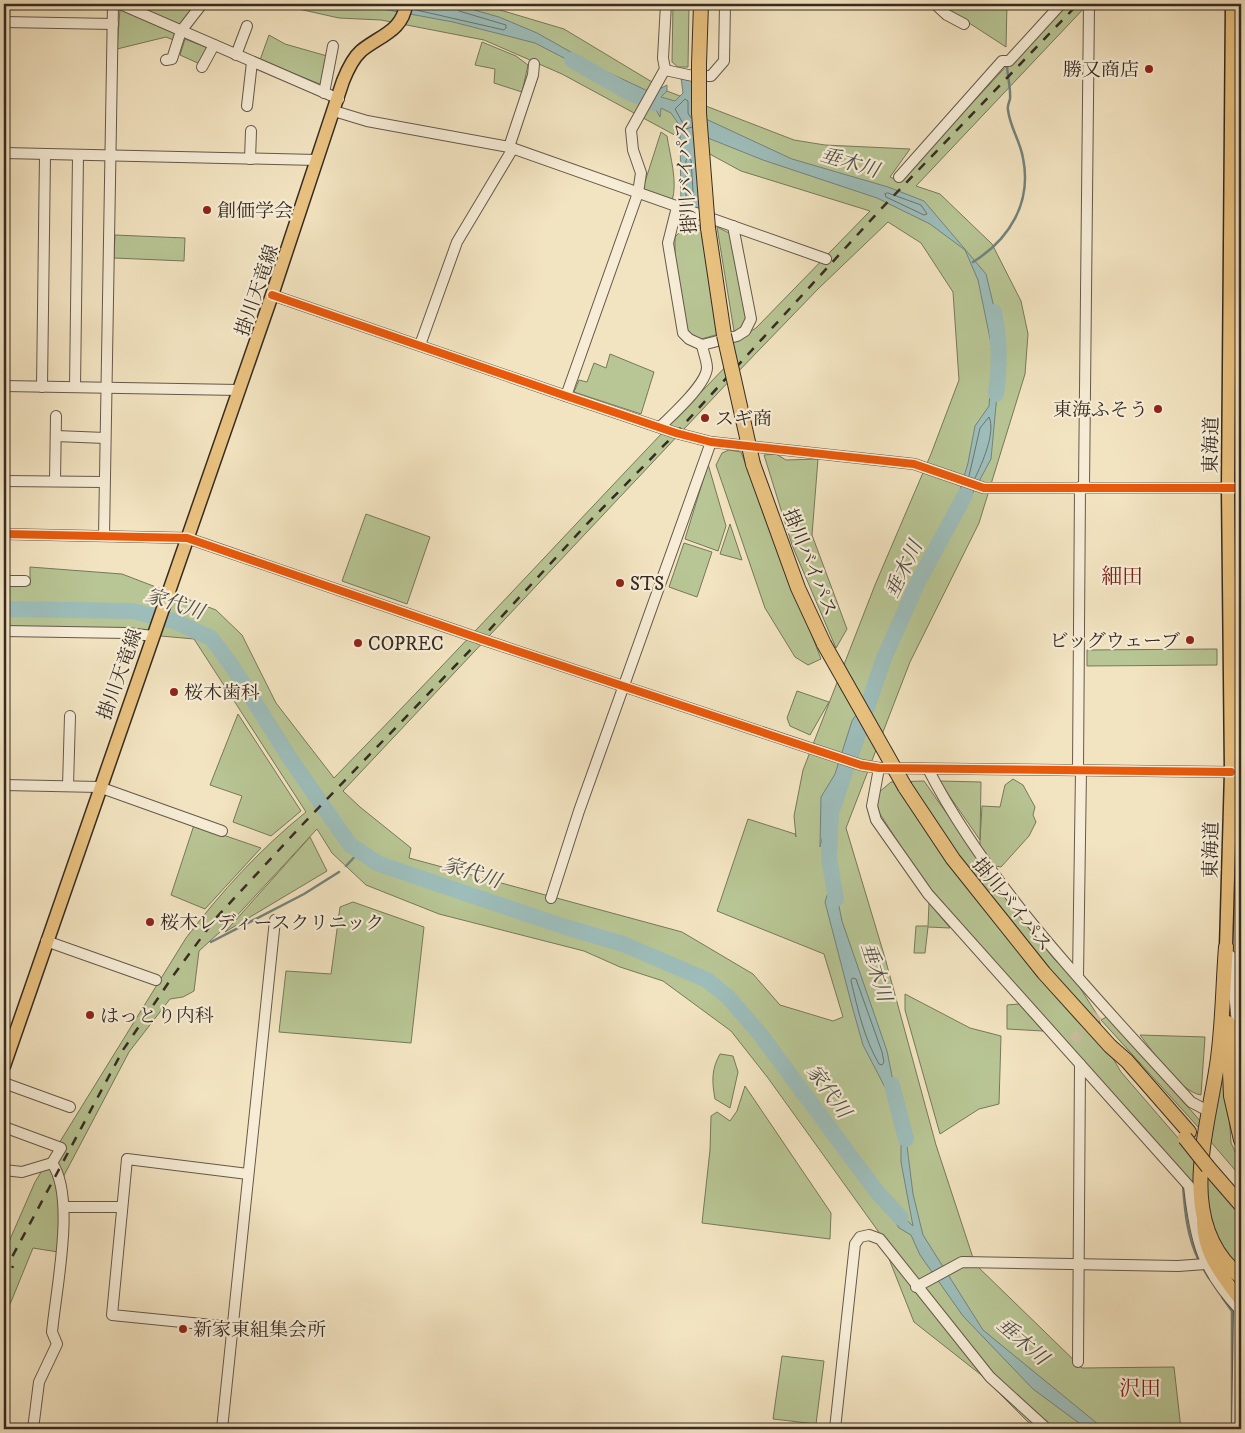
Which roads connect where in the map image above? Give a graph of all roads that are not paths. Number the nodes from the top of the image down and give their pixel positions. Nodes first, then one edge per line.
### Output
1 (113, 4) edge
2 (120, 4) edge
3 (202, 4) edge
4 (406, 4) edge
5 (666, 4) edge
6 (701, 4) edge
7 (725, 4) edge
8 (935, 4) edge
9 (1061, 4) edge
10 (1089, 4) edge
11 (1232, 4) edge
12 (4, 22) edge
13 (113, 24) junction
14 (964, 24) dead end
15 (247, 26) dead end
16 (181, 31) junction
17 (214, 45) junction
18 (333, 46) dead end
19 (236, 55) junction
20 (166, 60) dead end
21 (252, 62) junction
22 (534, 64) dead end
23 (202, 67) dead end
24 (664, 70) junction
25 (250, 78) junction
26 (242, 88) dead end
27 (324, 92) junction
28 (1237, 101) edge
29 (336, 105) junction
30 (247, 106) dead end
31 (251, 131) dead end
32 (511, 148) junction
33 (4, 153) edge
34 (45, 154) junction
35 (78, 156) junction
36 (112, 156) junction
37 (250, 159) junction
38 (317, 160) junction
39 (898, 177) dead end
40 (638, 193) junction
41 (677, 207) junction
42 (733, 226) junction
43 (826, 259) dead end
44 (272, 295) junction
45 (420, 345) junction
46 (702, 345) junction
47 (4, 386) edge
48 (42, 387) junction
49 (74, 387) junction
50 (106, 388) junction
51 (239, 390) junction
52 (566, 396) junction
53 (56, 416) dead end
54 (660, 427) junction
55 (56, 436) junction
56 (105, 438) junction
57 (711, 442) junction
58 (4, 481) edge
59 (55, 481) junction
60 (104, 482) junction
61 (1082, 487) junction
62 (1235, 488) edge
63 (4, 534) edge
64 (104, 536) junction
65 (187, 538) junction
66 (4, 581) edge
67 (26, 581) dead end
68 (4, 631) edge
69 (153, 636) junction
70 (626, 686) junction
71 (70, 716) dead end
72 (879, 768) junction
73 (928, 769) junction
74 (1234, 770) edge
75 (1080, 771) junction
76 (4, 785) edge
77 (68, 786) junction
78 (99, 787) junction
79 (222, 831) dead end
80 (551, 898) dead end
81 (275, 920) dead end
82 (1227, 920) junction
83 (46, 941) junction
84 (1226, 947) junction
85 (1078, 976) junction
86 (156, 980) dead end
87 (1080, 1064) junction
88 (4, 1066) edge
89 (1241, 1070) edge
90 (4, 1083) edge
91 (70, 1107) dead end
92 (1210, 1112) junction
93 (4, 1127) edge
94 (1241, 1140) edge
95 (1210, 1162) junction
96 (52, 1163) junction
97 (4, 1170) edge
98 (248, 1174) junction
99 (1241, 1191) edge
100 (1241, 1205) edge
101 (65, 1207) junction
102 (122, 1207) junction
103 (1203, 1216) junction
104 (1079, 1264) junction
105 (1206, 1264) junction
106 (1241, 1277) edge
107 (916, 1287) junction
108 (1241, 1307) edge
109 (232, 1327) junction
110 (1078, 1362) dead end
111 (33, 1429) edge
112 (222, 1429) edge
113 (835, 1429) edge
114 (1047, 1429) edge
115 (1237, 1429) edge

1 - 13 street
2 - 16 street
3 - 16 street
4 - 29 main road, 掛川天竜線
5 - 24 street
6 - 95 highway, 掛川バイパス, bridge
7 - 24 street
8 - 14 street
9 - 39 street
10 - 61 street
11 - 28 main road, 東海道
12 - 13 street
13 - 36 street
15 - 19 street
16 - 17 street
16 - 20 street
17 - 19 street
17 - 23 street
18 - 27 street
19 - 21 street
21 - 25 street
21 - 27 street
22 - 32 street
24 - 40 street
25 - 26 street
25 - 30 street
27 - 29 street
28 - 62 main road, 東海道
29 - 32 street
29 - 38 main road, 掛川天竜線
31 - 37 street
32 - 40 street
32 - 45 street
33 - 34 street
34 - 35 street
34 - 48 street
35 - 36 street
35 - 49 street
36 - 37 street
36 - 50 street
37 - 38 street
38 - 44 main road, 掛川天竜線
40 - 41 street
40 - 52 street
41 - 42 street
41 - 46 street
42 - 43 street
42 - 46 street
44 - 45 street
44 - 51 main road, 掛川天竜線
45 - 52 street
46 - 54 street
47 - 48 street
48 - 49 street
49 - 50 street
50 - 51 street
50 - 56 street
51 - 65 main road, 掛川天竜線
52 - 54 street
53 - 55 street
54 - 57 street
55 - 56 street
55 - 59 street
56 - 60 street
57 - 61 street
57 - 70 street
58 - 59 street
59 - 60 street
60 - 64 street
61 - 62 street
61 - 75 street
62 - 74 main road, 東海道
63 - 64 street
64 - 65 street
65 - 69 main road, 掛川天竜線
65 - 70 street
66 - 67 street
68 - 69 street
69 - 78 main road, 掛川天竜線
70 - 72 street
70 - 80 street
71 - 77 street
72 - 73 street
72 - 87 street
73 - 75 street
73 - 85 street
74 - 75 street
74 - 82 main road, 東海道
75 - 85 street
76 - 77 street
77 - 78 street
78 - 79 street
78 - 83 main road, 掛川天竜線
81 - 98 street
82 - 84 main road, 東海道
82 - 89 street
83 - 86 street
83 - 88 main road, 掛川天竜線
84 - 92 highway
84 - 94 highway
85 - 92 street
87 - 104 street
87 - 105 street
90 - 91 street
92 - 103 highway
93 - 96 street
95 - 99 highway
95 - 100 highway
96 - 97 street
96 - 101 street
98 - 102 street
98 - 109 street
101 - 102 street
101 - 111 street
102 - 109 street
103 - 106 highway
103 - 108 main road
104 - 105 street
104 - 107 street
104 - 110 street
105 - 108 street
107 - 113 street
107 - 114 street
108 - 115 street
109 - 112 street

